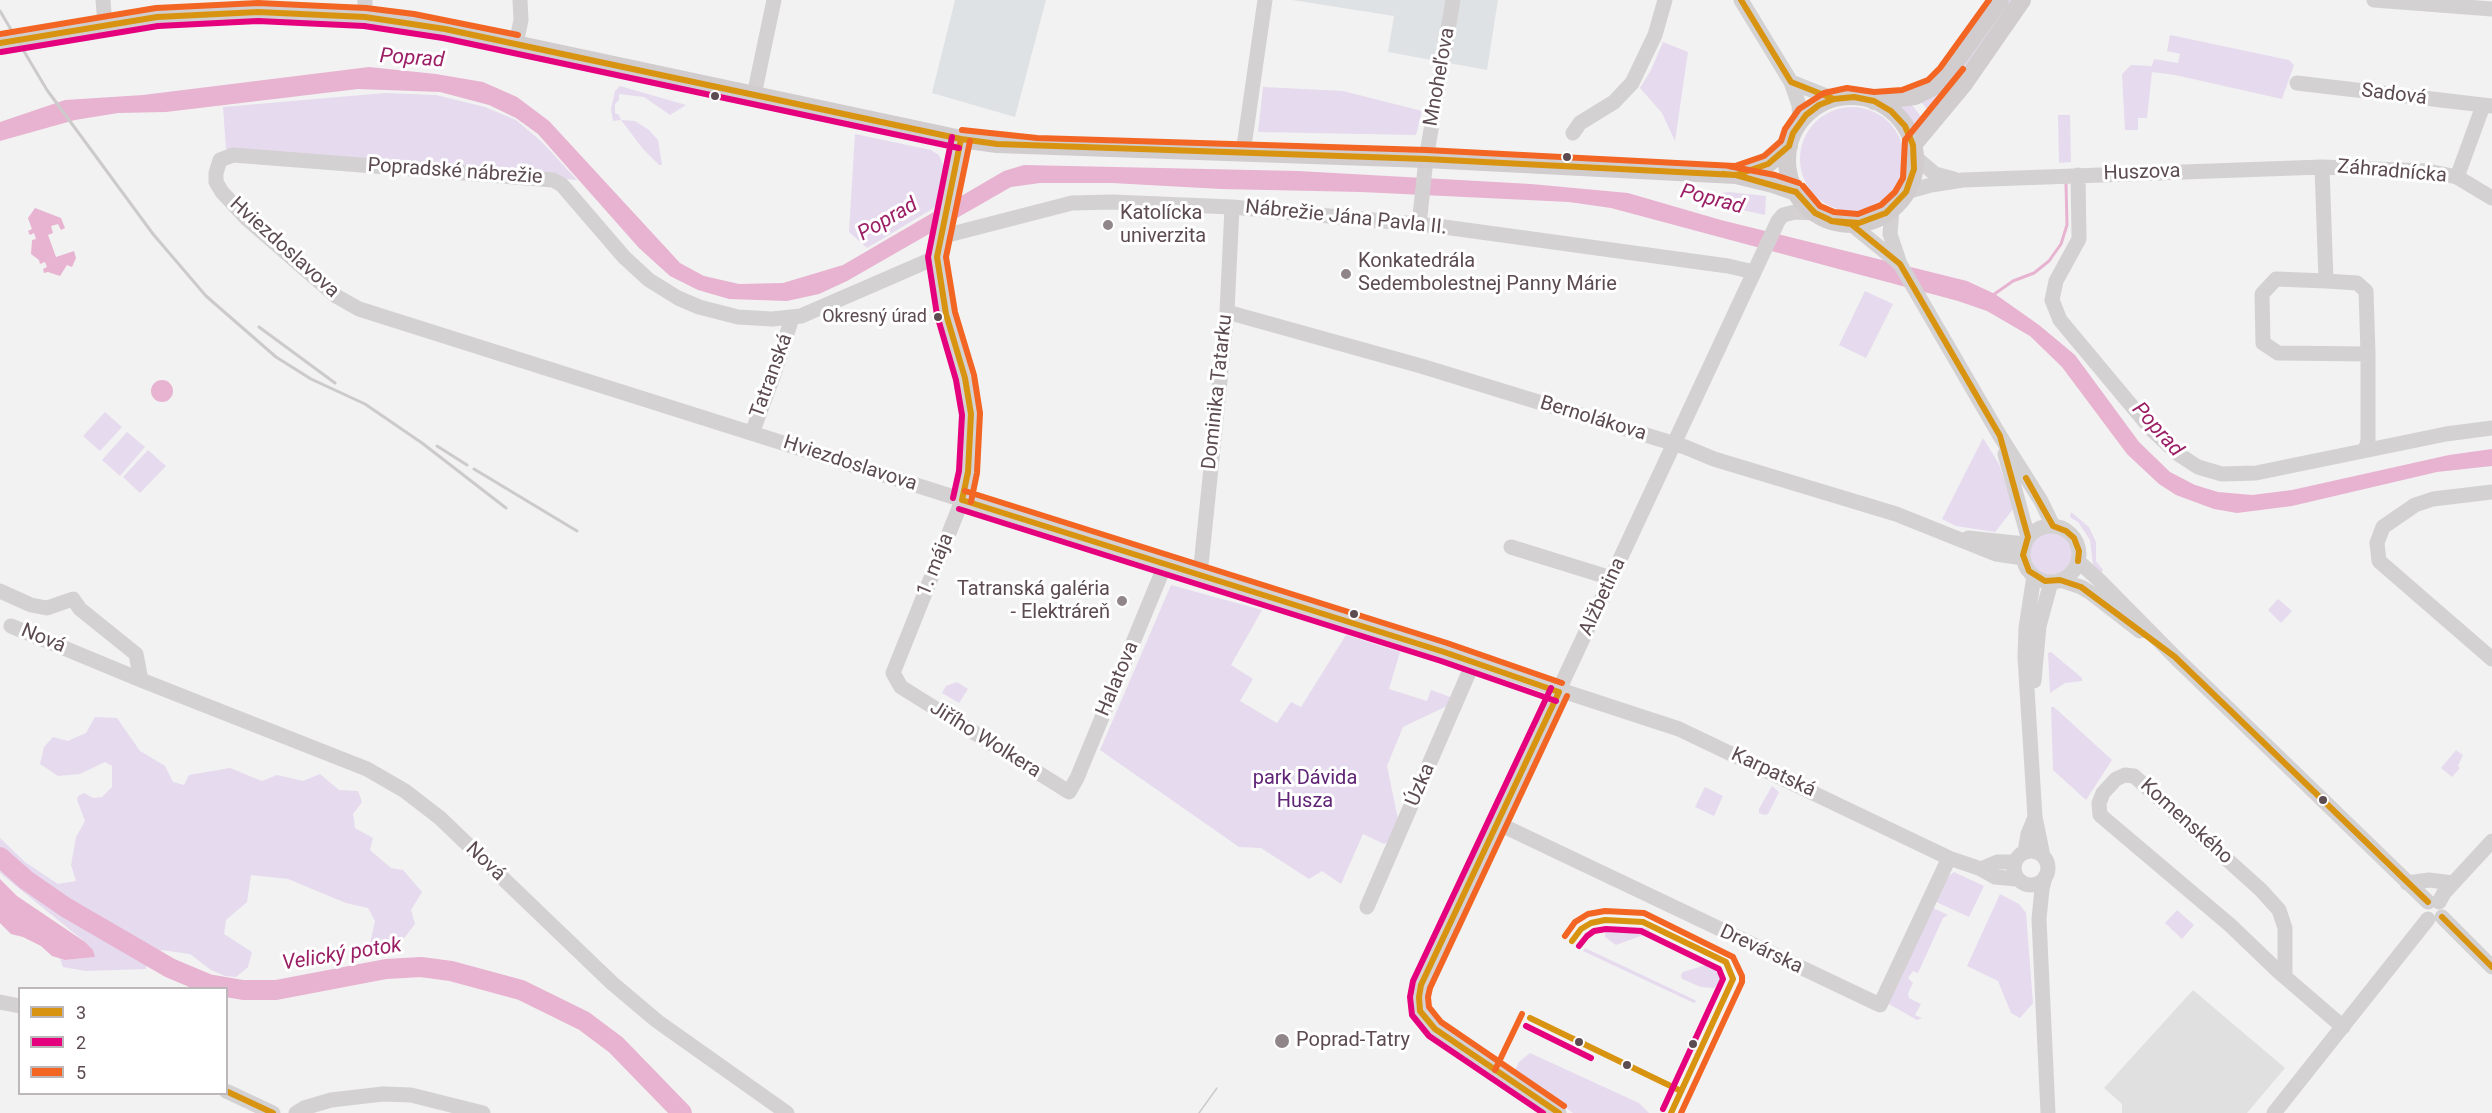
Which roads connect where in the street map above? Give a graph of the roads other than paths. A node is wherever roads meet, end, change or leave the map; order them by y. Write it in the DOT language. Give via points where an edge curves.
graph roads {
  1 [pos="103,0"];
  2 [pos="520,0"];
  3 [pos="774,0"];
  4 [pos="1265,0"];
  5 [pos="1453,0"];
  6 [pos="1665,0"];
  7 [pos="1741,0"];
  8 [pos="2022,0"];
  9 [pos="2374,0"];
  10 [pos="1998,2"];
  11 [pos="365,8"];
  12 [pos="2492,9"];
  13 [pos="105,25"];
  14 [pos="0,43"];
  15 [pos="516,44"];
  16 [pos="1791,82"];
  17 [pos="2297,84"];
  18 [pos="754,95"];
  19 [pos="1834,99"];
  20 [pos="1874,101"];
  21 [pos="2487,106"];
  22 [pos="1800,122"];
  23 [pos="1573,133"];
  24 [pos="961,139"];
  25 [pos="1789,146"];
  26 [pos="1914,151"];
  27 [pos="1243,153"];
  28 [pos="233,155"];
  29 [pos="1425,166"];
  30 [pos="2322,166"];
  31 [pos="1736,175"];
  32 [pos="2078,176"];
  33 [pos="2457,177"];
  34 [pos="1963,180"];
  35 [pos="1796,192"];
  36 [pos="1906,192"];
  37 [pos="2492,198"];
  38 [pos="1232,207"];
  39 [pos="1892,209"];
  40 [pos="1815,213"];
  41 [pos="1851,224"];
  42 [pos="1419,225"];
  43 [pos="941,231"];
  44 [pos="938,257"];
  45 [pos="1900,264"];
  46 [pos="1754,272"];
  47 [pos="2326,280"];
  48 [pos="1227,312"];
  49 [pos="792,318"];
  50 [pos="2368,354"];
  51 [pos="2492,428"];
  52 [pos="752,433"];
  53 [pos="2000,436"];
  54 [pos="1674,444"];
  55 [pos="2365,450"];
  56 [pos="2492,492"];
  57 [pos="962,500"];
  58 [pos="2053,526"];
  59 [pos="1511,547"];
  60 [pos="2026,547"];
  61 [pos="2078,561"];
  62 [pos="1165,565"];
  63 [pos="1200,575"];
  64 [pos="2034,576"];
  65 [pos="1611,578"];
  66 [pos="2055,581"];
  67 [pos="0,591"];
  68 [pos="11,626"];
  69 [pos="2175,657"];
  70 [pos="2492,659"];
  71 [pos="1473,663"];
  72 [pos="141,680"];
  73 [pos="901,687"];
  74 [pos="1558,692"];
  75 [pos="2030,735"];
  76 [pos="1069,792"];
  77 [pos="2035,817"];
  78 [pos="1497,823"];
  79 [pos="2492,841"];
  80 [pos="2020,856"];
  81 [pos="2043,856"];
  82 [pos="1949,858"];
  83 [pos="1982,868"];
  84 [pos="2045,877"];
  85 [pos="2022,882"];
  86 [pos="2407,883"];
  87 [pos="2453,883"];
  88 [pos="1367,907"];
  89 [pos="2434,910"];
  90 [pos="2039,919"];
  91 [pos="2492,967"];
  92 [pos="2285,976"];
  93 [pos="0,1002"];
  94 [pos="18,1006"];
  95 [pos="2343,1027"];
  96 [pos="228,1093"];
  97 [pos="273,1113"];
  98 [pos="296,1113"];
  99 [pos="483,1113"];
  100 [pos="787,1113"];
  101 [pos="1559,1113"];
  102 [pos="2048,1113"];
  103 [pos="2274,1113"];
  1 -- 13 [label="street"];
  2 -- 15 [label="street"];
  3 -- 18 [label="street"];
  4 -- 27 [label="street"];
  5 -- 29 [label="street, Mnoheľova"];
  6 -- 23 [label="street" via="1655,35 1632,83 1614,102 1580,123"];
  7 -- 16 [label="street"];
  8 -- 26 [label="main road"];
  9 -- 12 [label="street"];
  10 -- 20 [label="main road" via="1947,74 1933,87 1909,98"];
  11 -- 13 [label="main road" via="157,17"];
  11 -- 15 [label="main road" via="412,23"];
  13 -- 14 [label="main road"];
  15 -- 18 [label="main road"];
  16 -- 19 [label="street"];
  16 -- 22 [label="street"];
  17 -- 21 [label="street, Sadová"];
  18 -- 24 [label="main road"];
  19 -- 20 [label="main road"];
  19 -- 22 [label="main road" via="1812,110"];
  20 -- 26 [label="main road" via="1905,126"];
  21 -- 33 [label="street"];
  22 -- 25 [label="main road"];
  24 -- 27 [label="main road" via="1015,146"];
  24 -- 43 [label="street, 1. mája"];
  25 -- 31 [label="main road" via="1768,164"];
  25 -- 35 [label="main road" via="1788,169"];
  26 -- 34 [label="street, Huszova" via="1935,174"];
  26 -- 36 [label="main road" via="1914,169"];
  27 -- 29 [label="main road"];
  28 -- 49 [label="street, Popradské nábrežie" via="553,180 562,185 634,267 663,290 724,315"];
  28 -- 52 [label="street, Hviezdoslavova" via="223,158 216,168 216,182 222,192 246,218 344,302"];
  29 -- 31 [label="main road"];
  29 -- 42 [label="street, Mnoheľova"];
  30 -- 32 [label="street, Huszova"];
  30 -- 33 [label="street, Záhradnícka" via="2428,171"];
  30 -- 47 [label="street"];
  31 -- 35 [label="main road"];
  32 -- 34 [label="street, Huszova"];
  32 -- 55 [label="street" via="2079,239 2056,281 2052,300 2060,320 2151,429 2198,467 2222,474 2256,473"];
  33 -- 37 [label="street, Záhradnícka"];
  34 -- 36 [label="street, Huszova"];
  35 -- 40 [label="main road"];
  36 -- 39 [label="main road"];
  38 -- 42 [label="street, Nábrežie Jána Pavla II."];
  38 -- 43 [label="street, Nábrežie Jána Pavla II." via="1072,203"];
  38 -- 48 [label="street, Dominika Tatarku"];
  39 -- 41 [label="main road" via="1873,220"];
  39 -- 45 [label="street" via="1890,234"];
  40 -- 41 [label="main road"];
  40 -- 46 [label="street, Alžbetina" via="1783,215"];
  41 -- 45 [label="street"];
  42 -- 46 [label="street, Nábrežie Jána Pavla II."];
  43 -- 44 [label="street, 1. mája"];
  44 -- 49 [label="street, Popradské nábrežie"];
  44 -- 57 [label="street, 1. mája" via="946,314 971,414 968,472"];
  45 -- 53 [label="street"];
  46 -- 54 [label="street, Alžbetina"];
  47 -- 50 [label="street" via="2357,284 2366,291"];
  47 -- 50 [label="street" via="2276,279 2262,294 2263,343 2278,353"];
  48 -- 54 [label="street, Bernolákova" via="1399,359"];
  48 -- 63 [label="street, Dominika Tatarku"];
  49 -- 52 [label="street, Tatranská"];
  50 -- 55 [label="street"];
  51 -- 55 [label="street"];
  52 -- 57 [label="street, Hviezdoslavova"];
  53 -- 58 [label="street"];
  53 -- 60 [label="street"];
  54 -- 60 [label="street, Bernolákova" via="1866,505 1996,554"];
  54 -- 65 [label="street, Alžbetina"];
  56 -- 70 [label="street" via="2415,506 2384,527 2377,543 2379,561"];
  57 -- 62 [label="street, Hviezdoslavova"];
  57 -- 73 [label="street, 1. mája" via="893,673"];
  58 -- 60 [label="street" via="2042,527"];
  58 -- 61 [label="street" via="2074,538"];
  59 -- 65 [label="street"];
  60 -- 64 [label="street" via="2027,568"];
  61 -- 66 [label="street" via="2070,574"];
  61 -- 69 [label="street"];
  62 -- 63 [label="street, Hviezdoslavova"];
  62 -- 76 [label="street, Halatova"];
  63 -- 71 [label="street, Hviezdoslavova"];
  64 -- 66 [label="street"];
  64 -- 75 [label="street" via="2026,628"];
  65 -- 74 [label="street, Alžbetina"];
  66 -- 69 [label="street" via="2091,593"];
  66 -- 75 [label="street" via="2039,626"];
  67 -- 72 [label="street, Nová" via="47,608 73,599 136,654"];
  68 -- 72 [label="street, Nová"];
  69 -- 86 [label="street"];
  71 -- 74 [label="street, Hviezdoslavova"];
  71 -- 88 [label="street, Úzka"];
  72 -- 100 [label="street, Nová" via="367,769 405,790 440,818 657,1021"];
  73 -- 76 [label="street, Jiřího Wolkera"];
  74 -- 78 [label="street, Alžbetina"];
  74 -- 82 [label="street, Karpatská" via="1694,736"];
  75 -- 77 [label="street"];
  77 -- 80 [label="street"];
  77 -- 81 [label="street"];
  78 -- 82 [label="street, Drevárska" via="1881,1005"];
  78 -- 101 [label="street, Alžbetina" via="1421,985 1420,1011 1435,1029"];
  79 -- 87 [label="street"];
  80 -- 81 [label="street" via="2034,851"];
  80 -- 83 [label="street"];
  80 -- 85 [label="street" via="2013,871"];
  81 -- 84 [label="street" via="2048,866"];
  82 -- 83 [label="street, Karpatská"];
  83 -- 85 [label="street, Karpatská" via="1995,877"];
  84 -- 85 [label="street" via="2037,884"];
  84 -- 90 [label="street"];
  85 -- 90 [label="street"];
  86 -- 87 [label="street"];
  86 -- 89 [label="street"];
  87 -- 89 [label="street"];
  89 -- 91 [label="street"];
  89 -- 95 [label="street"];
  90 -- 102 [label="street"];
  92 -- 92 [label="street, Komenského" via="2285,928 2279,910 2134,776 2116,779 2103,793 2100,815"];
  92 -- 95 [label="street, Komenského"];
  93 -- 94 [label="street"];
  95 -- 103 [label="street"];
  96 -- 97 [label="street"];
  98 -- 99 [label="street" via="331,1100 383,1095 411,1095"];
}
